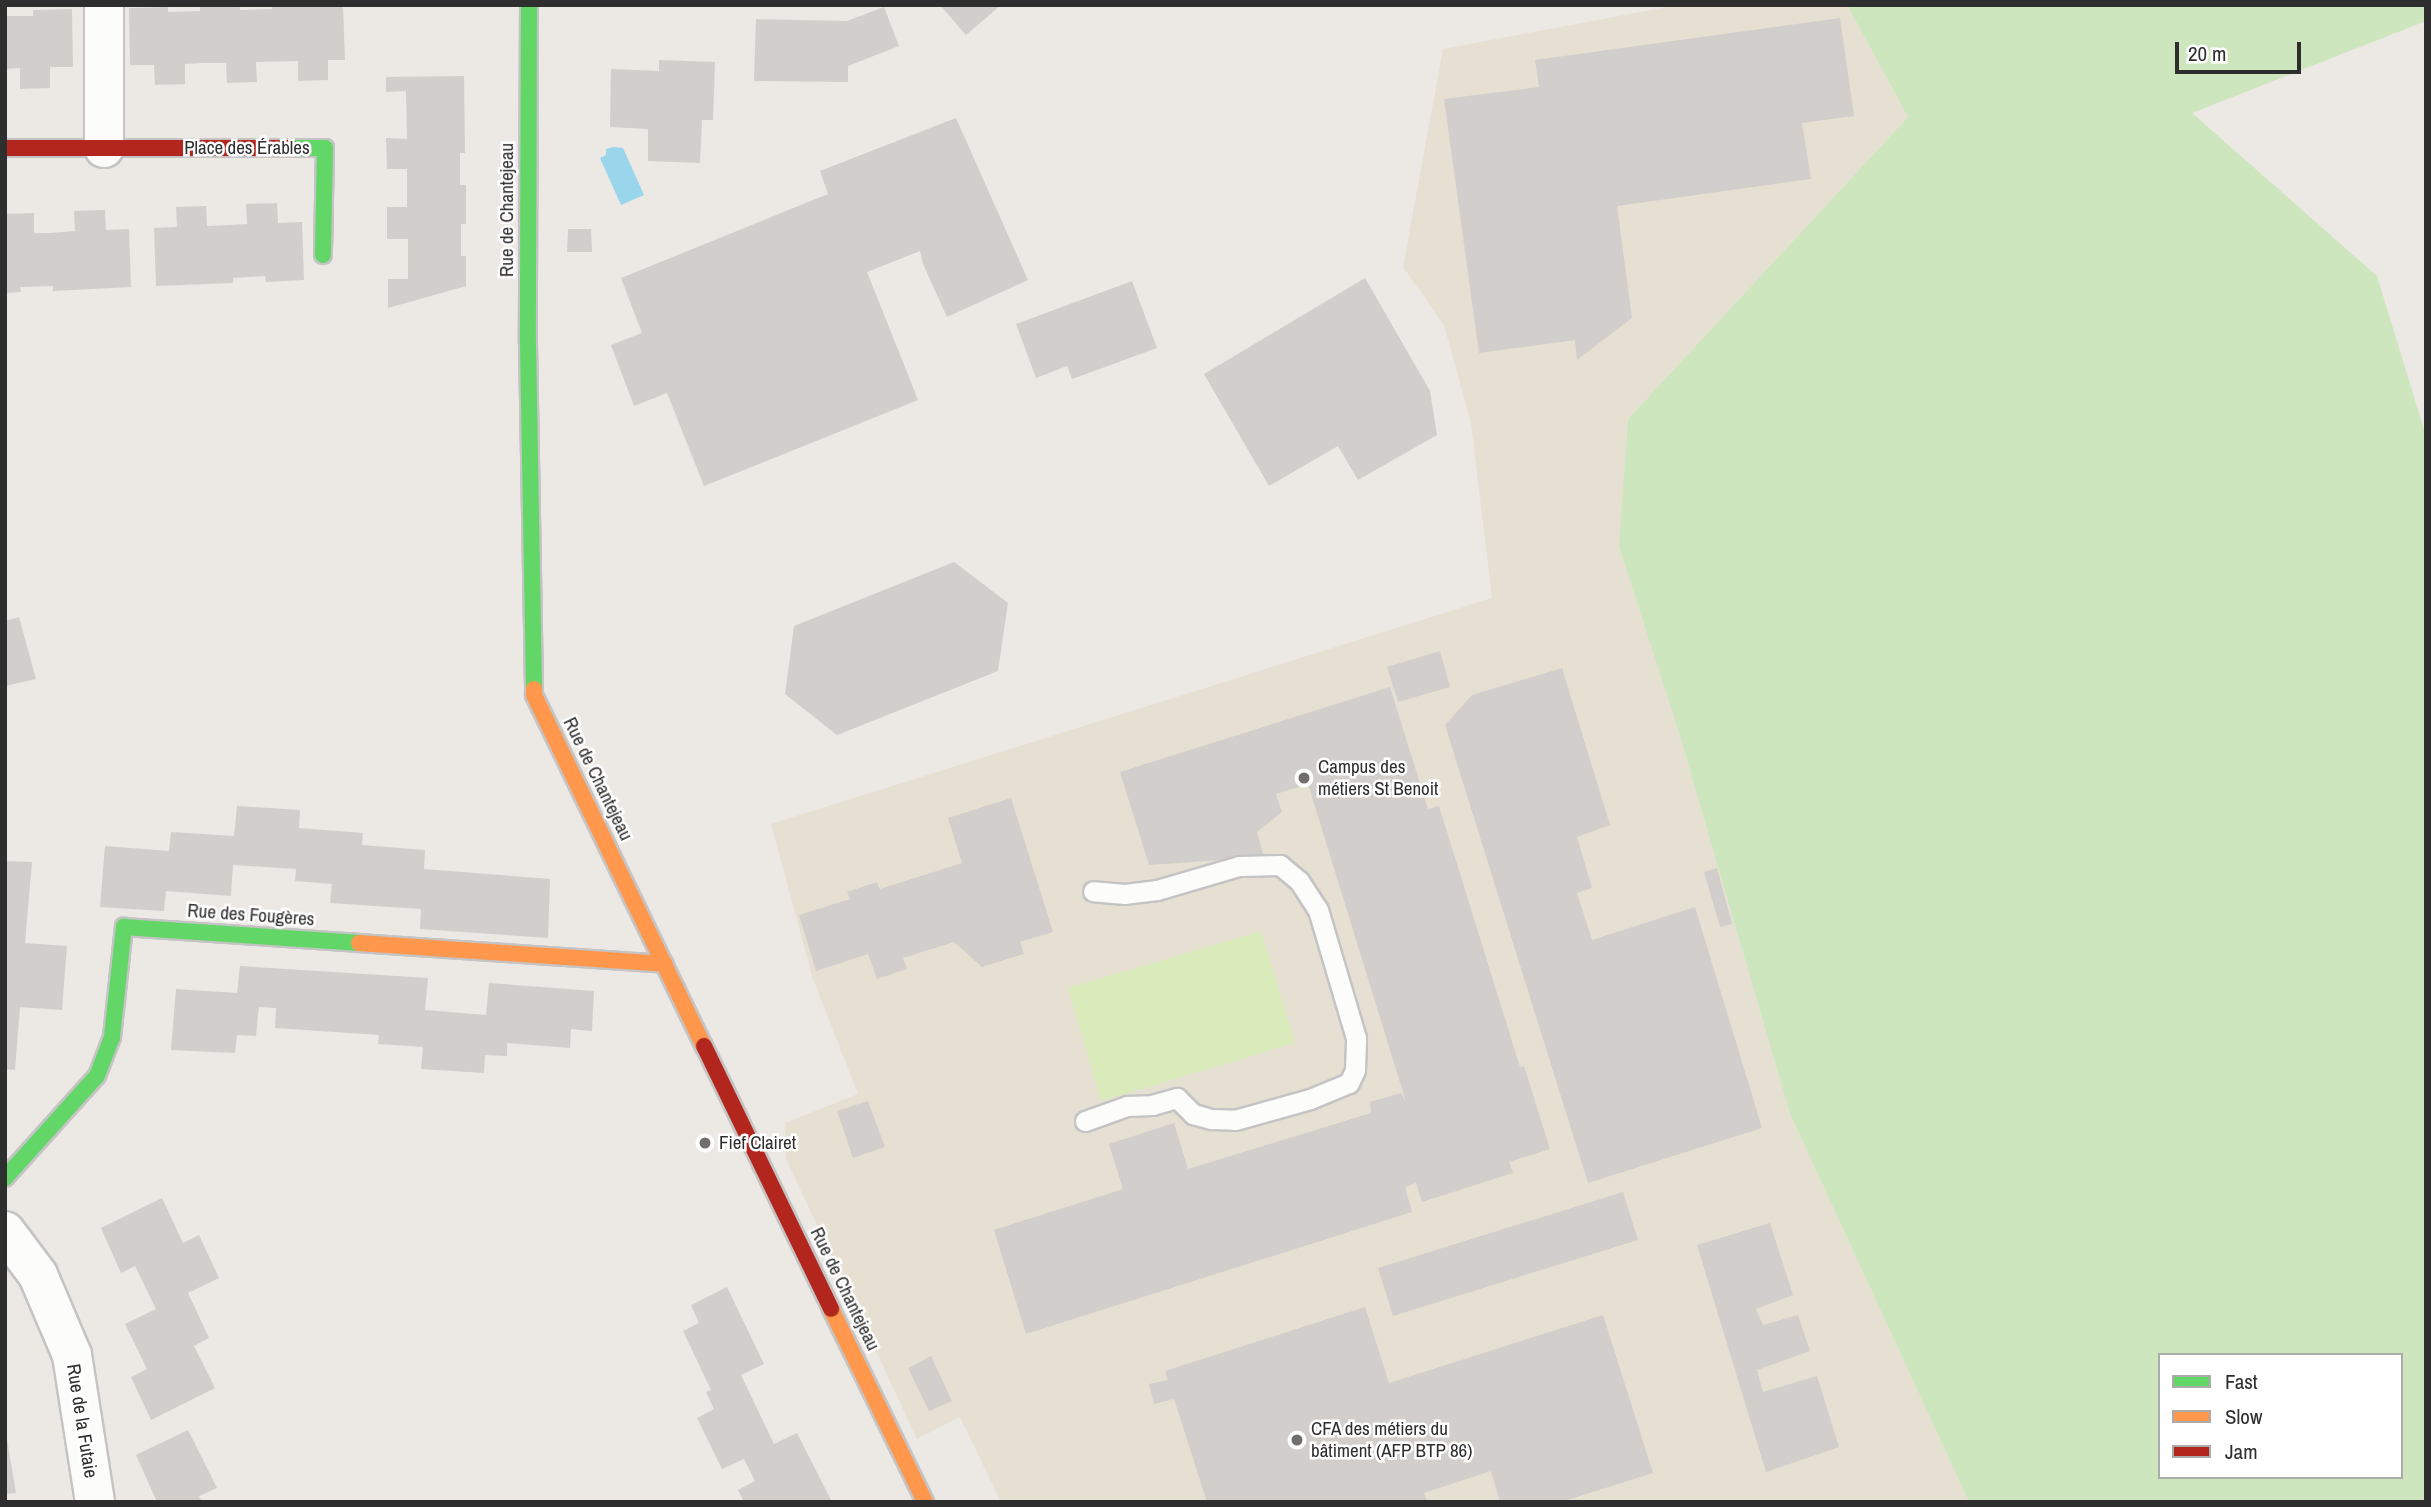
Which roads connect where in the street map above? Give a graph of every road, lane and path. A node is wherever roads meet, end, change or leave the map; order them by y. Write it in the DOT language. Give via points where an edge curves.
graph roads {
  1 [pos="104,5"];
  2 [pos="529,5"];
  3 [pos="5,148"];
  4 [pos="104,148"];
  5 [pos="323,255"];
  6 [pos="1093,891"];
  7 [pos="664,964"];
  8 [pos="1085,1121"];
  9 [pos="5,1178"];
  10 [pos="5,1231"];
  11 [pos="95,1502"];
  12 [pos="925,1502"];
  1 -- 4 [label="street"];
  2 -- 7 [label="street, Rue de Chantejeau" via="534,695"];
  3 -- 4 [label="street, Place des Érables"];
  4 -- 5 [label="street, Place des Érables" via="325,148"];
  6 -- 8 [label="lane" via="1157,890 1239,866 1280,865 1298,881 1318,911 1356,1038 1356,1070 1349,1083 1235,1120 1193,1114 1177,1098 1127,1106"];
  7 -- 9 [label="street, Rue des Fougères" via="124,927 112,1037 97,1076"];
  7 -- 12 [label="street, Rue de Chantejeau"];
  10 -- 11 [label="street, Rue de la Futaie" via="38,1275 72,1355"];
}
